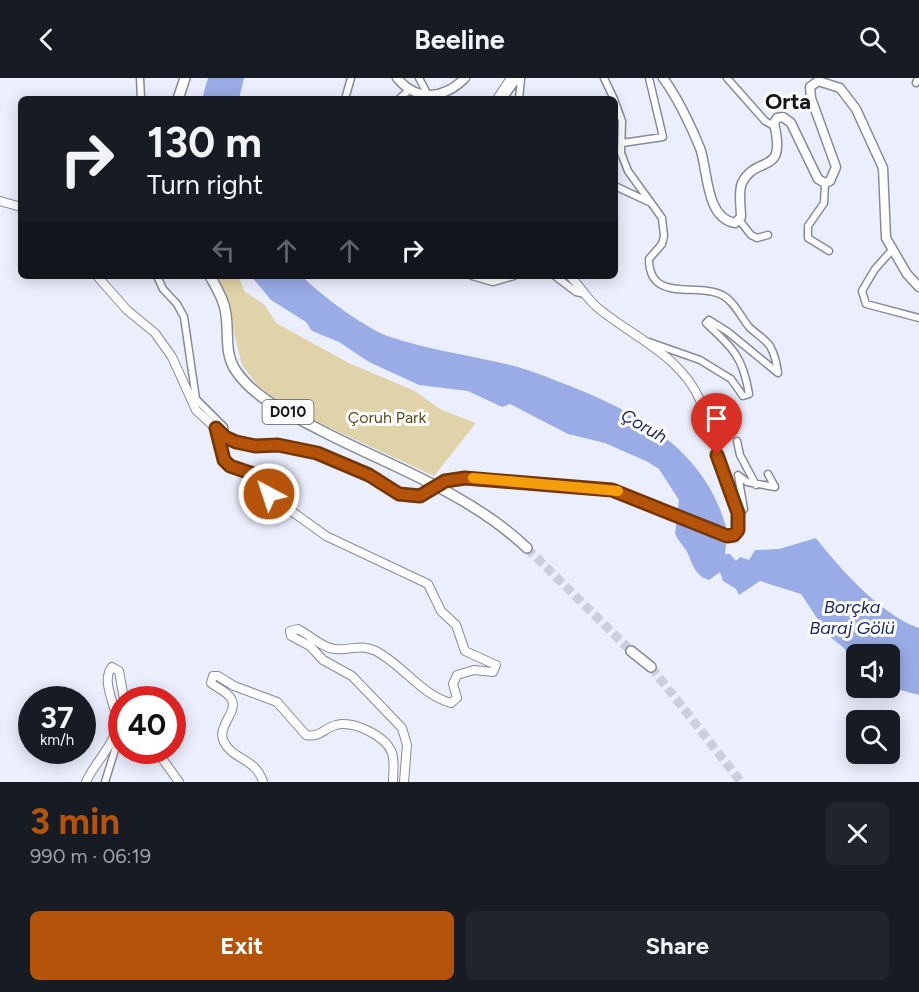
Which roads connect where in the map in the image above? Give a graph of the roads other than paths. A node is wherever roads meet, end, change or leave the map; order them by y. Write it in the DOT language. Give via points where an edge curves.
graph roads {
  1 [pos="140,78"];
  2 [pos="185,78"];
  3 [pos="351,78"];
  4 [pos="397,78"];
  5 [pos="419,78"];
  6 [pos="465,78"];
  7 [pos="511,78"];
  8 [pos="604,78"];
  9 [pos="649,78"];
  10 [pos="665,78"];
  11 [pos="727,78"];
  12 [pos="818,79"];
  13 [pos="409,90"];
  14 [pos="141,96"];
  15 [pos="179,96"];
  16 [pos="346,96"];
  17 [pos="402,96"];
  18 [pos="435,96"];
  19 [pos="499,96"];
  20 [pos="505,96"];
  21 [pos="519,96"];
  22 [pos="612,96"];
  23 [pos="618,110"];
  24 [pos="774,126"];
  25 [pos="622,143"];
  26 [pos="825,183"];
  27 [pos="618,187"];
  28 [pos="0,201"];
  29 [pos="652,203"];
  30 [pos="18,206"];
  31 [pos="740,221"];
  32 [pos="768,235"];
  33 [pos="892,250"];
  34 [pos="829,251"];
  35 [pos="100,279"];
  36 [pos="158,279"];
  37 [pos="211,279"];
  38 [pos="482,279"];
  39 [pos="504,279"];
  40 [pos="559,279"];
  41 [pos="573,279"];
  42 [pos="919,287"];
  43 [pos="586,294"];
  44 [pos="919,318"];
  45 [pos="646,341"];
  46 [pos="216,428"];
  47 [pos="225,437"];
  48 [pos="737,441"];
  49 [pos="768,474"];
  50 [pos="756,484"];
  51 [pos="437,486"];
  52 [pos="738,513"];
  53 [pos="527,548"];
  54 [pos="631,651"];
  55 [pos="651,667"];
  56 [pos="110,686"];
  57 [pos="122,686"];
  58 [pos="108,744"];
  59 [pos="110,764"];
  60 [pos="166,764"];
  61 [pos="86,782"];
  62 [pos="105,782"];
  63 [pos="179,782"];
  64 [pos="262,782"];
  65 [pos="393,782"];
  66 [pos="404,782"];
  1 -- 14 [label="street"];
  2 -- 15 [label="main road"];
  3 -- 16 [label="street"];
  4 -- 13 [label="main road"];
  5 -- 18 [label="street"];
  6 -- 18 [label="main road" via="449,92"];
  7 -- 19 [label="street"];
  8 -- 22 [label="street"];
  9 -- 25 [label="street" via="663,137"];
  10 -- 31 [label="main road" via="700,149 708,188 719,211 727,221"];
  11 -- 24 [label="street"];
  12 -- 26 [label="main road" via="810,87 811,98 836,167 833,178"];
  12 -- 33 [label="main road" via="845,92 881,163 885,232"];
  13 -- 17 [label="street"];
  13 -- 18 [label="main road"];
  20 -- 21 [label="street" via="521,79"];
  23 -- 25 [label="street"];
  24 -- 26 [label="main road" via="780,117 789,120 812,170"];
  24 -- 31 [label="main road" via="779,143 777,152 743,181"];
  25 -- 29 [label="street" via="621,153 628,171"];
  26 -- 34 [label="street" via="824,203 808,226 808,238"];
  27 -- 29 [label="street"];
  28 -- 30 [label="street"];
  29 -- 45 [label="street" via="662,219 664,236 649,259 653,278 662,286 720,294 729,300 770,346 778,373 709,320 706,323 730,345 745,367 749,394 743,396 731,379 700,360"];
  31 -- 32 [label="street" via="750,235"];
  33 -- 42 [label="main road"];
  33 -- 44 [label="street" via="862,291 866,304"];
  35 -- 46 [label="street" via="127,310 155,333 172,357 189,401"];
  36 -- 47 [label="street" via="184,317 196,399 225,427"];
  37 -- 51 [label="main road, D010" via="226,311 230,360 252,388 311,425"];
  38 -- 39 [label="street"];
  40 -- 43 [label="street" via="576,292"];
  41 -- 43 [label="street"];
  43 -- 45 [label="street" via="600,309"];
  45 -- 52 [label="street" via="672,362 696,390"];
  46 -- 47 [label="street"];
  46 -- 66 [label="street" via="219,446 230,466 262,477 272,497 337,543 428,584 441,610 456,625 465,651 496,665 493,672 474,670 457,675 453,684 457,698 451,703 423,690 405,671 373,650 357,646 334,649 298,629 290,631 291,636 310,646 323,660 352,676 402,728 407,745"];
  47 -- 51 [label="street" via="248,445 278,445 317,453 369,475 399,494 420,496"];
  48 -- 50 [label="street"];
  49 -- 50 [label="street" via="776,487"];
  50 -- 52 [label="street" via="738,475 744,509"];
  51 -- 52 [label="street" via="465,478 594,487 621,492 727,536 738,530"];
  51 -- 53 [label="main road, D010" via="492,520"];
  54 -- 55 [label="main road"];
  56 -- 57 [label="street" via="112,667 119,671"];
  58 -- 61 [label="street"];
  59 -- 62 [label="street"];
  60 -- 63 [label="street"];
  64 -- 65 [label="street" via="255,766 222,739 232,702 228,694 212,683 213,676 277,702 306,735 318,735 331,727 348,724 382,740 392,754"];
}
